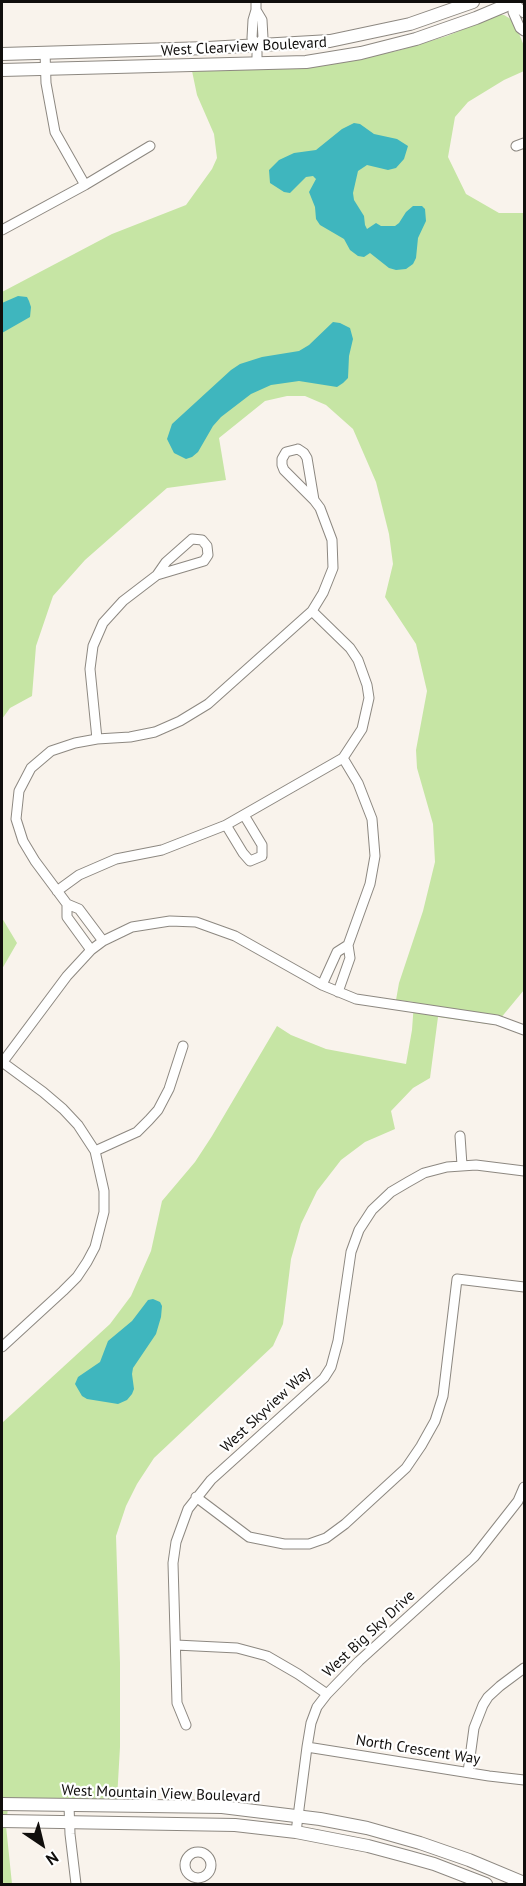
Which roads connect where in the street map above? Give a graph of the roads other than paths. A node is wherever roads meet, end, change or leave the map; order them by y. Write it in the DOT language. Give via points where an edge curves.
graph roads {
  1 [pos="471,2"];
  2 [pos="514,2"];
  3 [pos="256,6"];
  4 [pos="525,13"];
  5 [pos="525,31"];
  6 [pos="256,45"];
  7 [pos="45,52"];
  8 [pos="2,54"];
  9 [pos="257,63"];
  10 [pos="45,69"];
  11 [pos="2,70"];
  12 [pos="150,146"];
  13 [pos="85,185"];
  14 [pos="2,230"];
  15 [pos="314,500"];
  16 [pos="157,575"];
  17 [pos="312,610"];
  18 [pos="97,739"];
  19 [pos="343,758"];
  20 [pos="244,815"];
  21 [pos="226,825"];
  22 [pos="57,891"];
  23 [pos="67,904"];
  24 [pos="103,941"];
  25 [pos="348,945"];
  26 [pos="90,950"];
  27 [pos="322,985"];
  28 [pos="338,992"];
  29 [pos="525,1030"];
  30 [pos="183,1046"];
  31 [pos="2,1062"];
  32 [pos="460,1136"];
  33 [pos="95,1151"];
  34 [pos="462,1165"];
  35 [pos="525,1171"];
  36 [pos="525,1287"];
  37 [pos="2,1347"];
  38 [pos="525,1487"];
  39 [pos="196,1497"];
  40 [pos="176,1645"];
  41 [pos="525,1668"];
  42 [pos="327,1694"];
  43 [pos="186,1725"];
  44 [pos="306,1747"];
  45 [pos="468,1772"];
  46 [pos="525,1780"];
  47 [pos="2,1804"];
  48 [pos="69,1805"];
  49 [pos="298,1816"];
  50 [pos="2,1821"];
  51 [pos="70,1822"];
  52 [pos="296,1832"];
  53 [pos="525,1883"];
  54 [pos="76,1884"];
  55 [pos="486,1884"];
  1 -- 6 [label="street, West Clearview Boulevard" via="410,24 354,37"];
  2 -- 4 [label="street"];
  2 -- 5 [label="street" via="513,12"];
  2 -- 9 [label="street, West Clearview Boulevard" via="416,39 361,53 306,62"];
  3 -- 6 [label="street" via="252,35"];
  6 -- 7 [label="street, West Clearview Boulevard"];
  6 -- 9 [label="street"];
  7 -- 8 [label="street, West Clearview Boulevard"];
  7 -- 10 [label="street"];
  9 -- 10 [label="street, West Clearview Boulevard"];
  10 -- 11 [label="street, West Clearview Boulevard"];
  10 -- 13 [label="street" via="55,132"];
  12 -- 13 [label="street"];
  13 -- 14 [label="street"];
  15 -- 15 [label="street" via="307,458 298,449 289,450 282,459 284,470"];
  15 -- 17 [label="street" via="332,540 333,568"];
  16 -- 16 [label="street" via="200,564 208,555 207,546 198,539 187,542"];
  16 -- 18 [label="street" via="123,601 103,623 93,646 90,669"];
  17 -- 18 [label="street" via="208,704 180,721 155,732"];
  17 -- 19 [label="street" via="350,648 367,685 369,698 362,729"];
  18 -- 22 [label="street" via="51,751 31,768 19,791 16,819 23,841"];
  19 -- 20 [label="street"];
  19 -- 25 [label="street" via="367,803 375,842 370,884"];
  20 -- 21 [label="street"];
  20 -- 21 [label="street" via="261,845 262,856 250,861"];
  21 -- 22 [label="street" via="162,850 116,859 79,875"];
  22 -- 23 [label="street"];
  23 -- 24 [label="street" via="79,909"];
  23 -- 26 [label="street" via="68,917"];
  24 -- 26 [label="street"];
  24 -- 27 [label="street" via="132,927 170,921 196,922 235,936"];
  25 -- 27 [label="street" via="336,952"];
  25 -- 28 [label="street" via="350,958"];
  26 -- 31 [label="street"];
  27 -- 28 [label="street"];
  28 -- 29 [label="street" via="376,1002 497,1020"];
  30 -- 33 [label="street" via="158,1110 137,1132"];
  31 -- 33 [label="street" via="63,1109"];
  32 -- 34 [label="street"];
  33 -- 37 [label="street" via="104,1191 104,1212 95,1247 76,1277"];
  34 -- 35 [label="street, West Skyview Way"];
  34 -- 39 [label="street, West Skyview Way" via="424,1173 391,1192 372,1210 351,1252 331,1367 324,1378"];
  36 -- 39 [label="street" via="457,1279 442,1396 435,1421 406,1468 326,1538 309,1544 285,1544 249,1537"];
  38 -- 42 [label="street, West Big Sky Drive" via="474,1557"];
  39 -- 40 [label="street, West Skyview Way" via="176,1542"];
  40 -- 42 [label="street" via="237,1648 267,1656"];
  40 -- 43 [label="street, West Skyview Way" via="177,1702"];
  41 -- 45 [label="street" via="500,1686 483,1705 474,1728"];
  42 -- 44 [label="street, West Big Sky Drive" via="317,1707"];
  44 -- 45 [label="street, North Crescent Way"];
  44 -- 49 [label="street, West Big Sky Drive"];
  45 -- 46 [label="street, North Crescent Way"];
  47 -- 48 [label="street, West Mountain View Boulevard"];
  48 -- 49 [label="street, West Mountain View Boulevard" via="222,1807"];
  48 -- 51 [label="street"];
  49 -- 52 [label="street, West Big Sky Drive"];
  49 -- 53 [label="street, West Mountain View Boulevard" via="367,1828 420,1843"];
  50 -- 51 [label="street, West Mountain View Boulevard"];
  51 -- 52 [label="street, West Mountain View Boulevard" via="235,1825"];
  51 -- 54 [label="street"];
  52 -- 55 [label="street, West Mountain View Boulevard" via="417,1859"];
}
